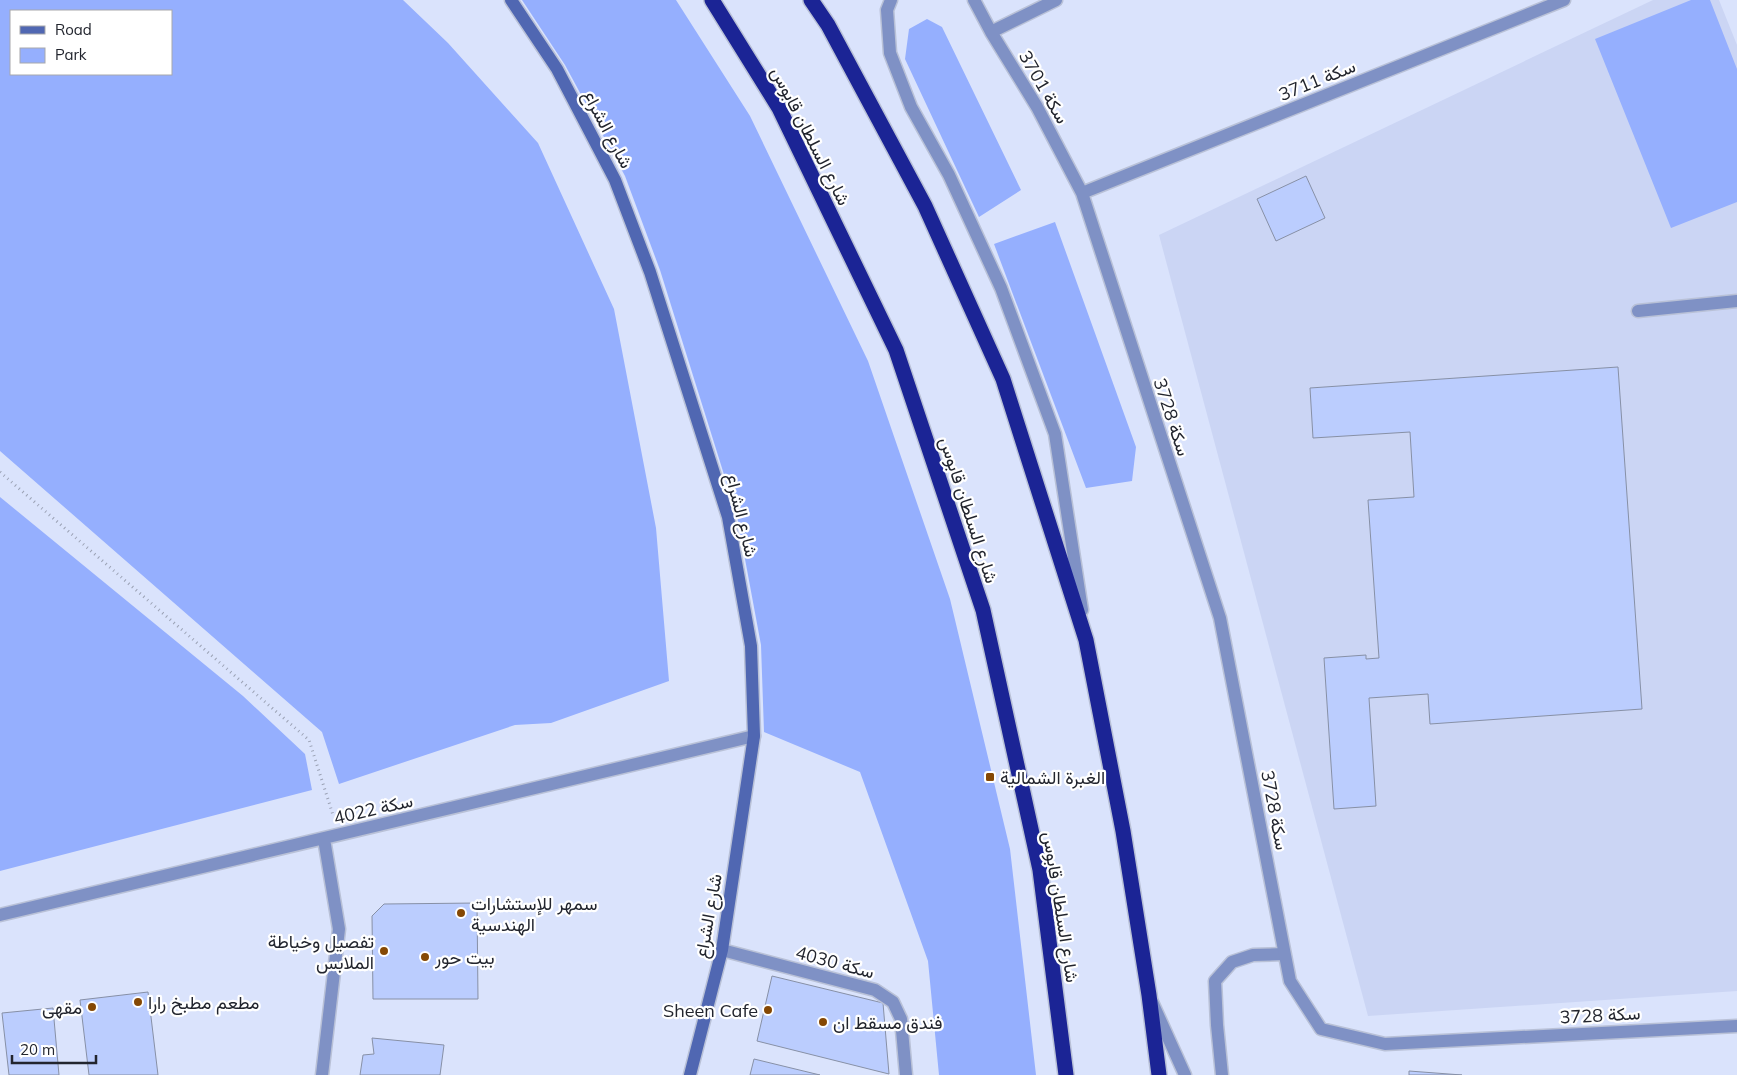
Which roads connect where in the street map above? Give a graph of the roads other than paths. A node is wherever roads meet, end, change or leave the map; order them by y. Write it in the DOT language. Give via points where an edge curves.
graph roads {
  1 [pos="511,0"];
  2 [pos="712,0"];
  3 [pos="812,0"];
  4 [pos="891,0"];
  5 [pos="974,0"];
  6 [pos="1056,0"];
  7 [pos="1564,0"];
  8 [pos="1537,5"];
  9 [pos="992,32"];
  10 [pos="1082,193"];
  11 [pos="1737,301"];
  12 [pos="1638,311"];
  13 [pos="1086,640"];
  14 [pos="754,736"];
  15 [pos="324,839"];
  16 [pos="0,915"];
  17 [pos="722,950"];
  18 [pos="1284,954"];
  19 [pos="1149,995"];
  20 [pos="1737,1026"];
  21 [pos="322,1075"];
  22 [pos="690,1075"];
  23 [pos="906,1075"];
  24 [pos="1066,1075"];
  25 [pos="1159,1075"];
  26 [pos="1185,1075"];
  27 [pos="1222,1075"];
  1 -- 14 [label="street, شارع الشراع" via="556,69 616,180 650,272 728,517 750,646"];
  2 -- 24 [label="highway, شارع السلطان قابوس" via="779,108 896,350 983,610 1040,870"];
  3 -- 13 [label="highway" via="925,206 1003,379"];
  4 -- 13 [label="street" via="887,10 890,53 911,107 949,175 1001,288 1055,434"];
  5 -- 9 [label="street, سكة 3701"];
  6 -- 9 [label="street"];
  7 -- 8 [label="street, سكة 3711"];
  8 -- 10 [label="street, سكة 3711"];
  9 -- 10 [label="street, سكة 3701" via="1037,107"];
  10 -- 18 [label="street, سكة 3728" via="1220,618"];
  11 -- 12 [label="street"];
  13 -- 19 [label="highway" via="1123,831"];
  14 -- 15 [label="street, سكة 4022"];
  14 -- 17 [label="street, شارع الشراع"];
  15 -- 16 [label="street, سكة 4022"];
  15 -- 21 [label="street" via="339,929"];
  17 -- 22 [label="street, شارع الشراع"];
  17 -- 23 [label="street, سكة 4030" via="875,990 893,1002 901,1018"];
  18 -- 20 [label="street, سكة 3728" via="1290,982 1321,1029 1385,1044"];
  18 -- 27 [label="street" via="1253,955 1232,962 1215,981"];
  19 -- 25 [label="highway"];
  19 -- 26 [label="street"];
}
